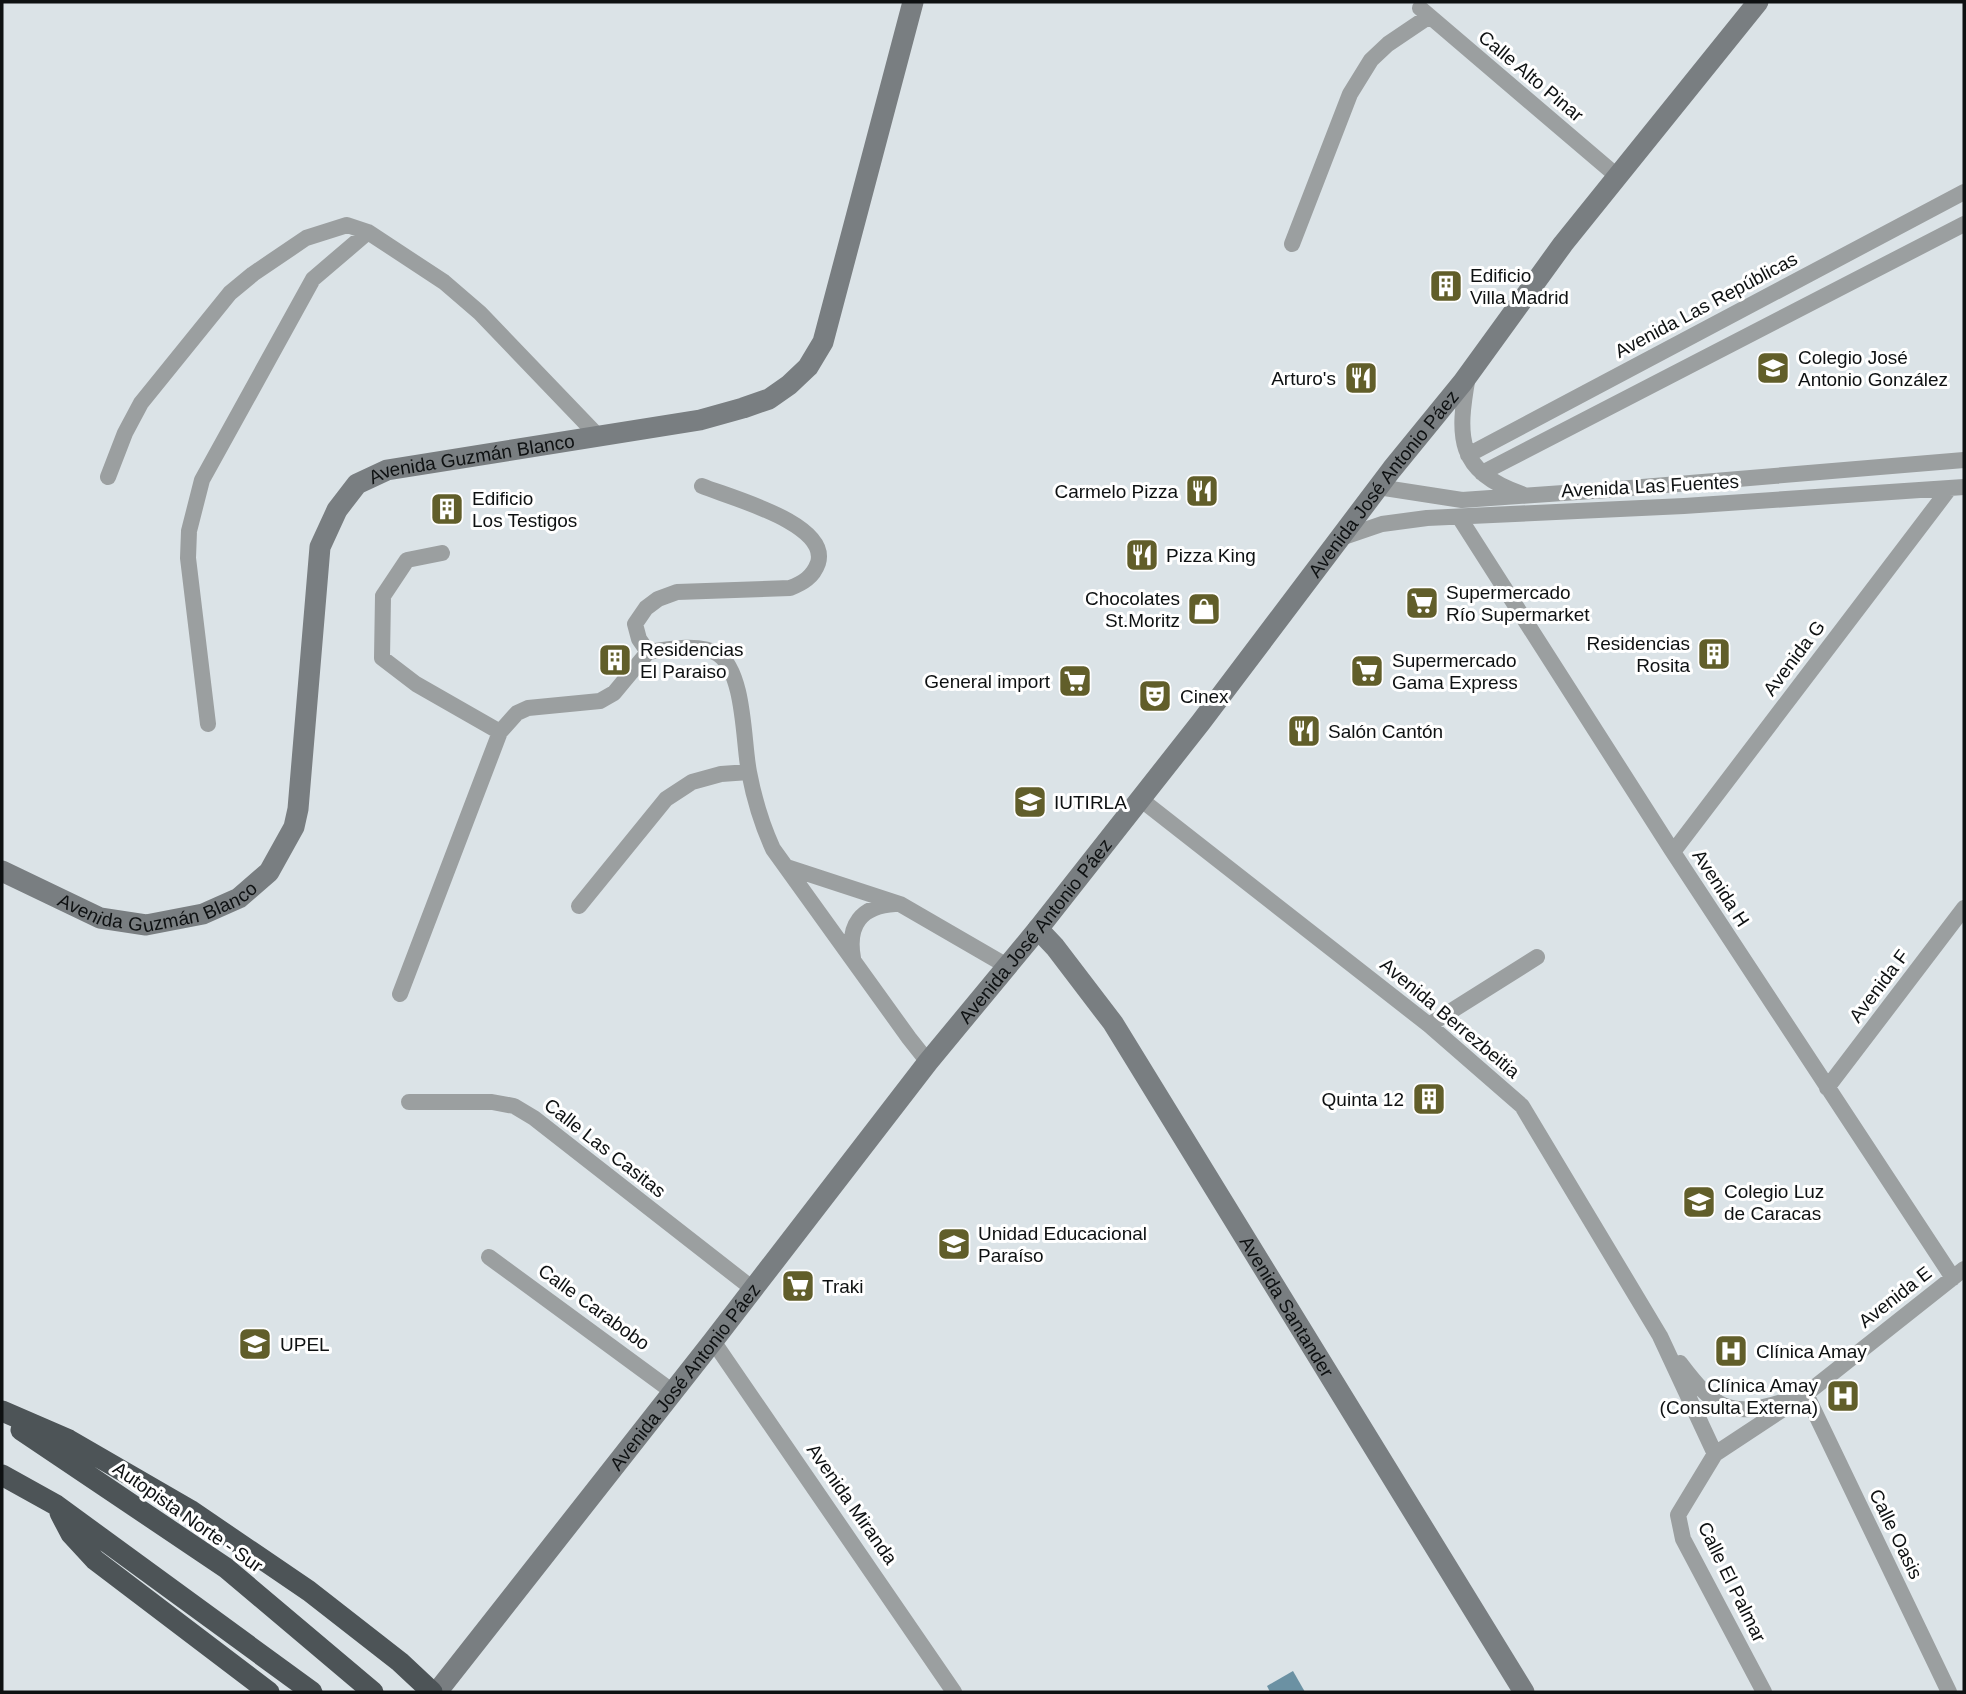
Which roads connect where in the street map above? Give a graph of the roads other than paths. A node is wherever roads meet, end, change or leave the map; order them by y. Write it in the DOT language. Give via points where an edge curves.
graph roads {
  1 [pos="913,2"];
  2 [pos="1758,2"];
  3 [pos="1617,176"];
  4 [pos="1964,192"];
  5 [pos="1964,223"];
  6 [pos="368,232"];
  7 [pos="1292,244"];
  8 [pos="1469,371"];
  9 [pos="598,436"];
  10 [pos="1468,455"];
  11 [pos="1956,460"];
  12 [pos="1482,473"];
  13 [pos="108,477"];
  14 [pos="702,486"];
  15 [pos="1378,487"];
  16 [pos="1957,488"];
  17 [pos="1528,496"];
  18 [pos="1459,517"];
  19 [pos="1341,538"];
  20 [pos="442,553"];
  21 [pos="649,652"];
  22 [pos="208,724"];
  23 [pos="500,732"];
  24 [pos="749,772"];
  25 [pos="1139,799"];
  26 [pos="1673,852"];
  27 [pos="787,867"];
  28 [pos="2,871"];
  29 [pos="901,904"];
  30 [pos="579,906"];
  31 [pos="1964,908"];
  32 [pos="1038,929"];
  33 [pos="1536,957"];
  34 [pos="853,958"];
  35 [pos="1007,966"];
  36 [pos="400,994"];
  37 [pos="1429,1024"];
  38 [pos="928,1062"];
  39 [pos="1827,1088"];
  40 [pos="410,1102"];
  41 [pos="489,1257"];
  42 [pos="1959,1274"];
  43 [pos="753,1289"];
  44 [pos="1660,1336"];
  45 [pos="713,1341"];
  46 [pos="673,1392"];
  47 [pos="1806,1394"];
  48 [pos="2,1411"];
  49 [pos="2,1417"];
  50 [pos="1715,1454"];
  51 [pos="2,1475"];
  52 [pos="56,1505"];
  53 [pos="269,1692"];
  54 [pos="312,1692"];
  55 [pos="373,1692"];
  56 [pos="434,1692"];
  57 [pos="954,1692"];
  58 [pos="1524,1692"];
  59 [pos="1764,1692"];
  60 [pos="1949,1692"];
  1 -- 9 [label="street, Avenida Guzmán Blanco" via="823,342 808,367 769,399 743,408 700,420"];
  2 -- 3 [label="street, Avenida José Antonio Páez"];
  3 -- 7 [label="street, Calle Alto Pinar" via="1424,13 1371,60 1350,94"];
  3 -- 8 [label="street, Avenida José Antonio Páez"];
  4 -- 10 [label="street, Avenida Las Repúblicas"];
  5 -- 12 [label="street"];
  6 -- 9 [label="street" via="453,289"];
  6 -- 13 [label="street" via="347,225 306,238 230,293 141,402"];
  6 -- 22 [label="street" via="313,279 202,480 189,531 188,558"];
  8 -- 10 [label="street" via="1461,420"];
  8 -- 15 [label="street, Avenida José Antonio Páez"];
  9 -- 28 [label="street, Avenida Guzmán Blanco" via="387,470 357,484 337,510 320,547 302,780 294,827 269,872 239,898 203,914 146,925 100,918"];
  10 -- 12 [label="street"];
  11 -- 16 [label="street"];
  11 -- 17 [label="street, Avenida Las Fuentes"];
  12 -- 17 [label="street"];
  14 -- 21 [label="street" via="786,519 815,543 819,560 802,584 790,588 677,592 658,599 635,624"];
  15 -- 17 [label="street, Avenida Las Fuentes" via="1462,500"];
  15 -- 19 [label="street, Avenida José Antonio Páez"];
  16 -- 18 [label="street, Avenida Las Fuentes"];
  16 -- 26 [label="street, Avenida G"];
  18 -- 19 [label="street, Avenida Las Fuentes" via="1382,524"];
  18 -- 26 [label="street, Avenida H"];
  19 -- 25 [label="street, Avenida José Antonio Páez"];
  20 -- 23 [label="street" via="407,559 383,596 382,659"];
  21 -- 23 [label="street" via="614,693 600,701 528,708"];
  21 -- 24 [label="street" via="705,650 728,664"];
  23 -- 36 [label="street"];
  24 -- 27 [label="street" via="764,830"];
  24 -- 30 [label="street" via="692,782 666,799"];
  25 -- 32 [label="street, Avenida José Antonio Páez"];
  25 -- 37 [label="street, Avenida Berrezbeitia"];
  26 -- 39 [label="street, Avenida H"];
  27 -- 29 [label="street"];
  27 -- 34 [label="street"];
  29 -- 34 [label="street" via="878,905 860,916 850,943"];
  29 -- 35 [label="street"];
  31 -- 39 [label="street, Avenida F"];
  32 -- 35 [label="street, Avenida José Antonio Páez"];
  32 -- 58 [label="street, Avenida Santander" via="1113,1023"];
  33 -- 37 [label="street"];
  34 -- 38 [label="street"];
  35 -- 38 [label="street, Avenida José Antonio Páez"];
  37 -- 44 [label="street, Avenida Berrezbeitia" via="1522,1106"];
  38 -- 43 [label="street, Avenida José Antonio Páez"];
  39 -- 42 [label="street, Avenida H"];
  40 -- 43 [label="street, Calle Las Casitas" via="514,1106"];
  41 -- 46 [label="street, Calle Carabobo"];
  42 -- 47 [label="street, Avenida E"];
  43 -- 45 [label="street, Avenida José Antonio Páez"];
  44 -- 47 [label="street, Avenida Berrezbeitia" via="1712,1401 1729,1407 1764,1408"];
  44 -- 50 [label="street, Avenida Berrezbeitia"];
  45 -- 46 [label="street, Avenida José Antonio Páez"];
  45 -- 57 [label="street, Avenida Miranda"];
  46 -- 56 [label="street, Avenida José Antonio Páez"];
  47 -- 50 [label="street, Avenida E"];
  47 -- 60 [label="street, Calle Oasis"];
  48 -- 56 [label="highway" via="69,1440 190,1510 309,1591"];
  49 -- 55 [label="highway, Autopista Norte - Sur" via="226,1567"];
  50 -- 59 [label="street, Calle El Palmar" via="1678,1516 1683,1539"];
  51 -- 52 [label="highway"];
  52 -- 53 [label="highway" via="71,1534 95,1560"];
  52 -- 54 [label="highway"];
}
